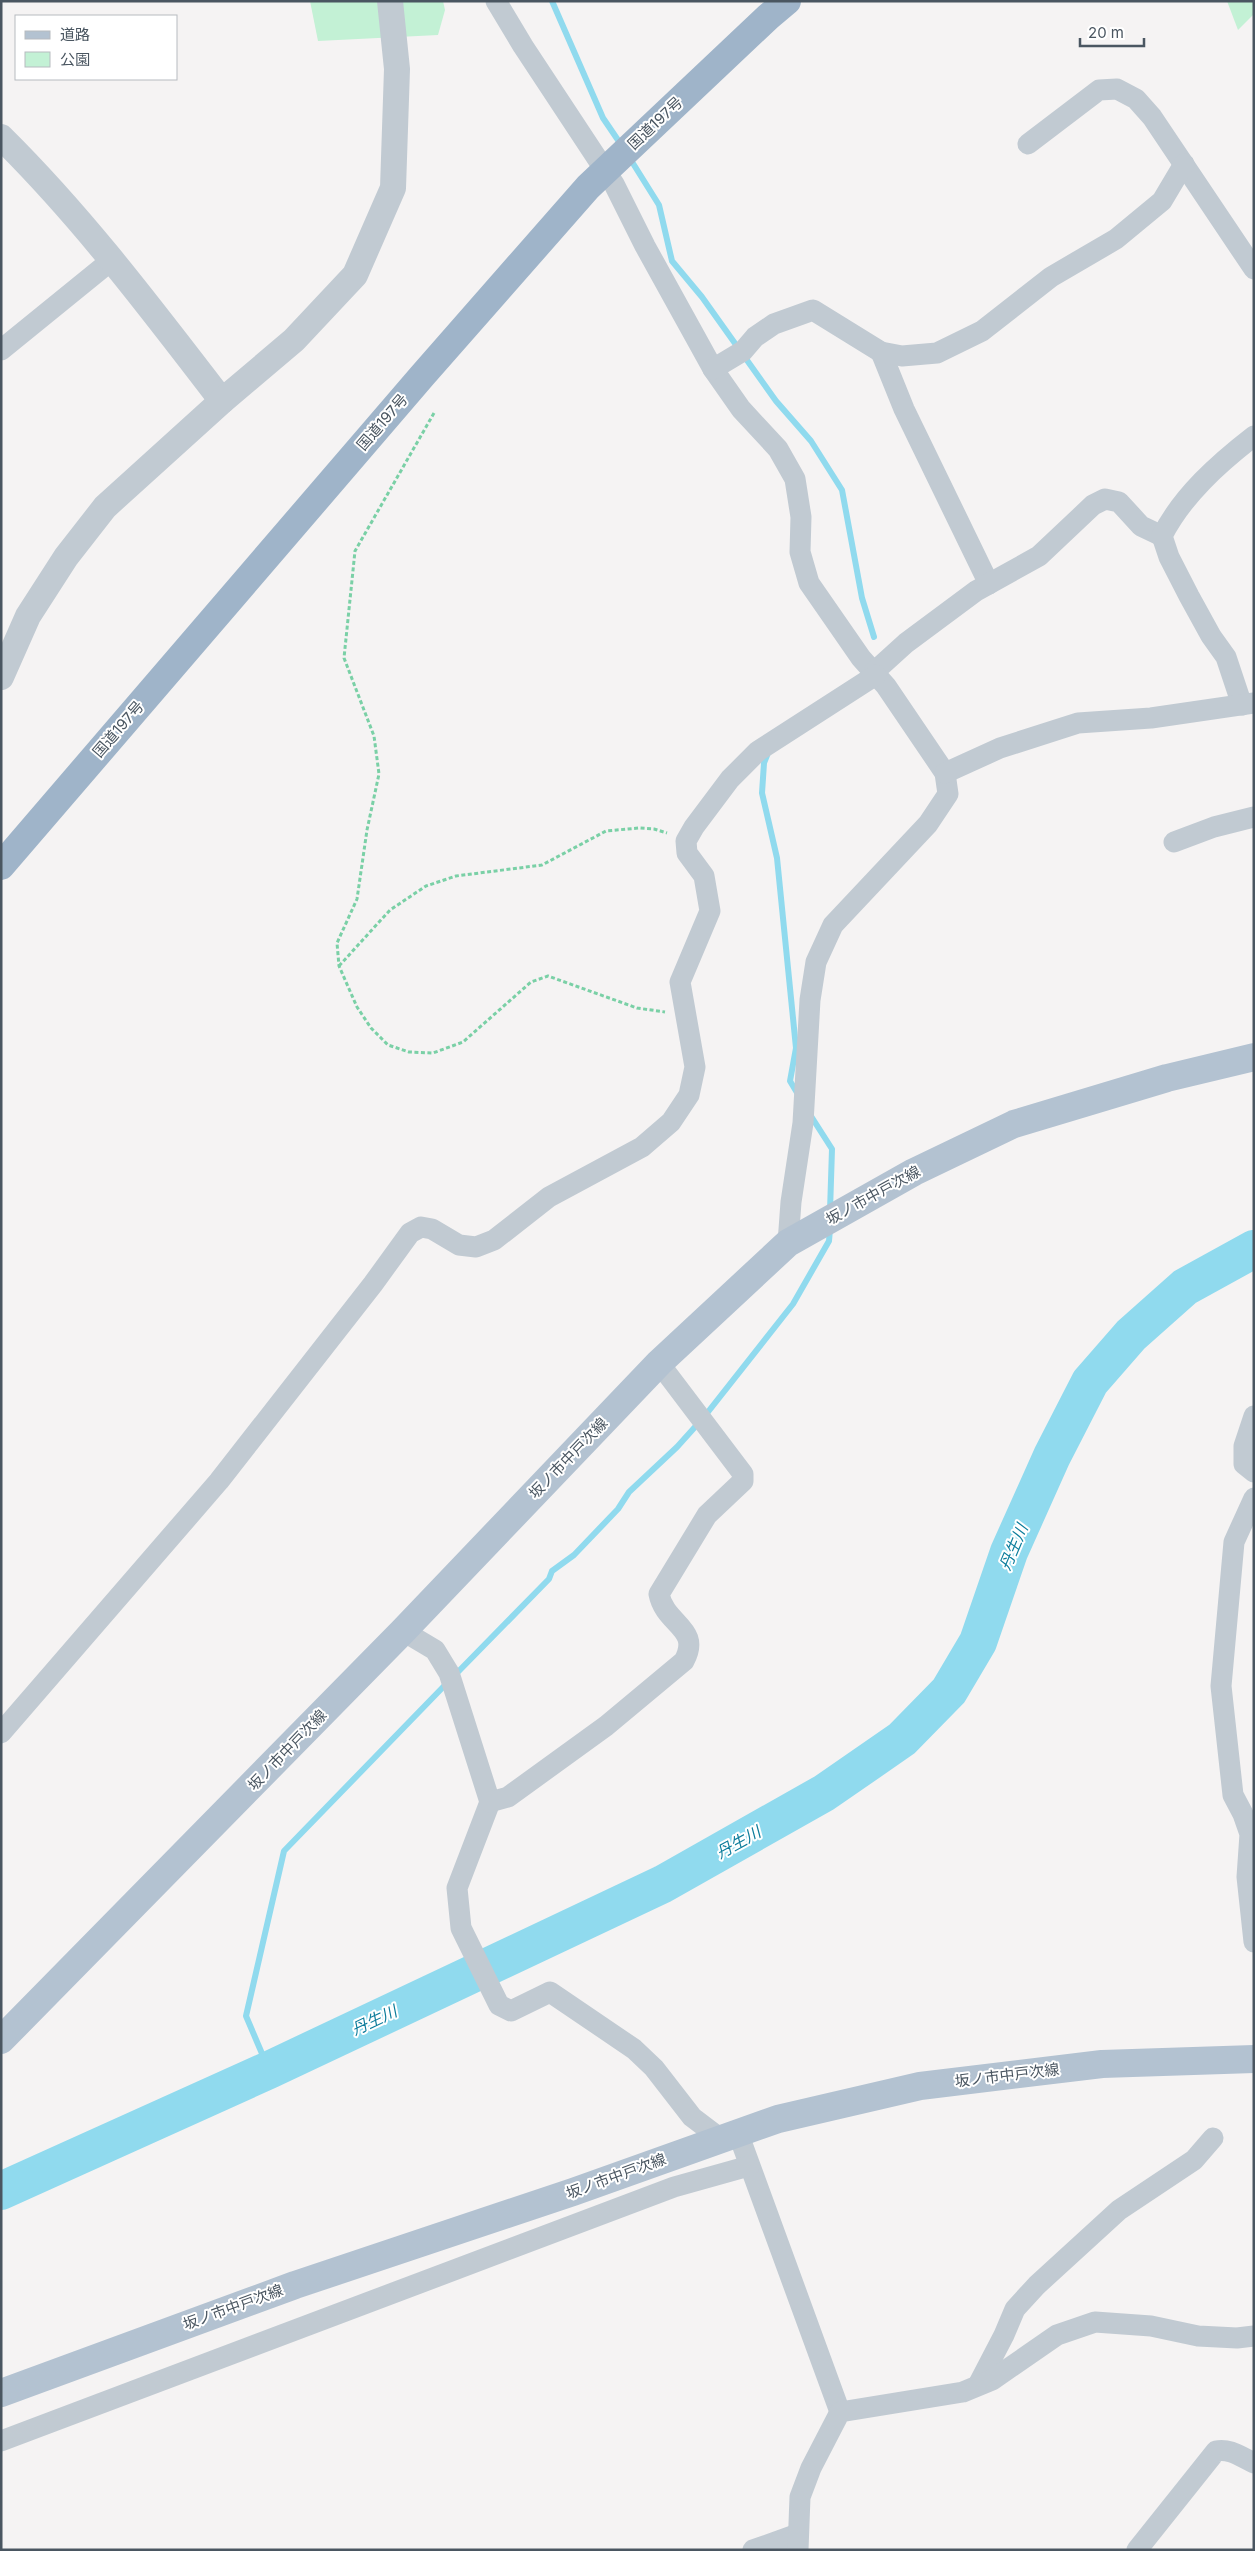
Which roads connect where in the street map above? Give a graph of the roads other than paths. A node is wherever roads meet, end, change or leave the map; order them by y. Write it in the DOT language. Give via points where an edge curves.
graph roads {
  1 [pos="390,1"];
  2 [pos="496,1"];
  3 [pos="787,1"];
  4 [pos="1,137"];
  5 [pos="1028,144"];
  6 [pos="1184,164"];
  7 [pos="113,259"];
  8 [pos="1254,269"];
  9 [pos="1,350"];
  10 [pos="882,352"];
  11 [pos="717,367"];
  12 [pos="222,401"];
  13 [pos="1254,436"];
  14 [pos="1162,536"];
  15 [pos="990,584"];
  16 [pos="875,674"];
  17 [pos="1,677"];
  18 [pos="1248,704"];
  19 [pos="945,773"];
  20 [pos="1254,817"];
  21 [pos="1174,842"];
  22 [pos="1,866"];
  23 [pos="1254,1057"];
  24 [pos="788,1243"];
  25 [pos="659,1362"];
  26 [pos="1254,1416"];
  27 [pos="1254,1472"];
  28 [pos="1254,1498"];
  29 [pos="403,1631"];
  30 [pos="1,1732"];
  31 [pos="490,1802"];
  32 [pos="1254,1942"];
  33 [pos="1,2040"];
  34 [pos="1254,2059"];
  35 [pos="730,2136"];
  36 [pos="1213,2138"];
  37 [pos="749,2166"];
  38 [pos="1254,2336"];
  39 [pos="978,2386"];
  40 [pos="1,2393"];
  41 [pos="840,2412"];
  42 [pos="1,2441"];
  43 [pos="1254,2463"];
  44 [pos="798,2542"];
  45 [pos="753,2550"];
  46 [pos="1137,2550"];
  1 -- 12 [label="street" via="397,69 393,188 355,275 294,340"];
  2 -- 11 [label="street" via="614,184 645,246"];
  3 -- 22 [label="highway, 国道197号" via="588,187"];
  4 -- 7 [label="street" via="48,183"];
  5 -- 6 [label="street" via="1099,90 1117,89 1136,99 1152,116"];
  6 -- 8 [label="street"];
  6 -- 10 [label="street" via="1162,201 1116,240 1051,277 982,331 937,353 902,356"];
  7 -- 9 [label="street"];
  7 -- 12 [label="street"];
  10 -- 11 [label="street" via="813,310 774,324 755,337 744,350"];
  10 -- 15 [label="street" via="904,410"];
  11 -- 16 [label="street" via="741,409 778,449 795,479 801,517 800,552 809,584"];
  12 -- 17 [label="street" via="105,507 66,557 28,616"];
  13 -- 14 [label="street" via="1228,456 1188,498 1171,518"];
  14 -- 15 [label="street" via="1141,526 1119,502 1105,499 1093,505 1039,556"];
  14 -- 18 [label="street" via="1181,581 1226,657"];
  15 -- 16 [label="street" via="906,643"];
  16 -- 19 [label="street"];
  16 -- 30 [label="street" via="758,751 730,779 686,841 687,852 704,876 710,911 680,982 695,1068 689,1095 671,1122 642,1147 549,1197 494,1240 476,1247 459,1245 432,1229 421,1227 410,1233 219,1481"];
  18 -- 19 [label="street" via="1151,718 1078,723 1000,748"];
  19 -- 24 [label="street" via="948,794 928,824 833,924 816,962 810,1000 803,1119"];
  20 -- 21 [label="street"];
  23 -- 24 [label="main road, 坂ノ市中戸次線" via="1167,1078 1014,1124 914,1172"];
  24 -- 25 [label="main road, 坂ノ市中戸次線"];
  25 -- 29 [label="main road, 坂ノ市中戸次線"];
  25 -- 31 [label="street" via="743,1474 743,1481 707,1515 659,1594 661,1606 690,1639 691,1649 684,1661 606,1726 508,1797"];
  26 -- 27 [label="street" via="1244,1446 1244,1464"];
  28 -- 32 [label="street" via="1234,1542 1221,1686 1233,1795 1250,1834 1247,1877"];
  29 -- 31 [label="street" via="435,1650 448,1673"];
  29 -- 33 [label="main road, 坂ノ市中戸次線"];
  31 -- 35 [label="street" via="457,1888 461,1928 499,2005 511,2011 550,1992 634,2049 654,2068 692,2117"];
  34 -- 35 [label="main road, 坂ノ市中戸次線" via="1102,2064 920,2086 778,2119"];
  35 -- 37 [label="street"];
  35 -- 40 [label="main road, 坂ノ市中戸次線" via="295,2285"];
  36 -- 39 [label="street" via="1194,2160 1119,2210 1037,2285 1015,2309"];
  37 -- 41 [label="street"];
  37 -- 42 [label="street" via="674,2187"];
  38 -- 39 [label="street" via="1198,2336 1151,2326 1095,2322 1057,2335 992,2380"];
  39 -- 41 [label="street" via="963,2392"];
  41 -- 44 [label="street" via="800,2497"];
  43 -- 46 [label="street" via="1223,2449 1216,2451"];
  44 -- 45 [label="street"];
}
